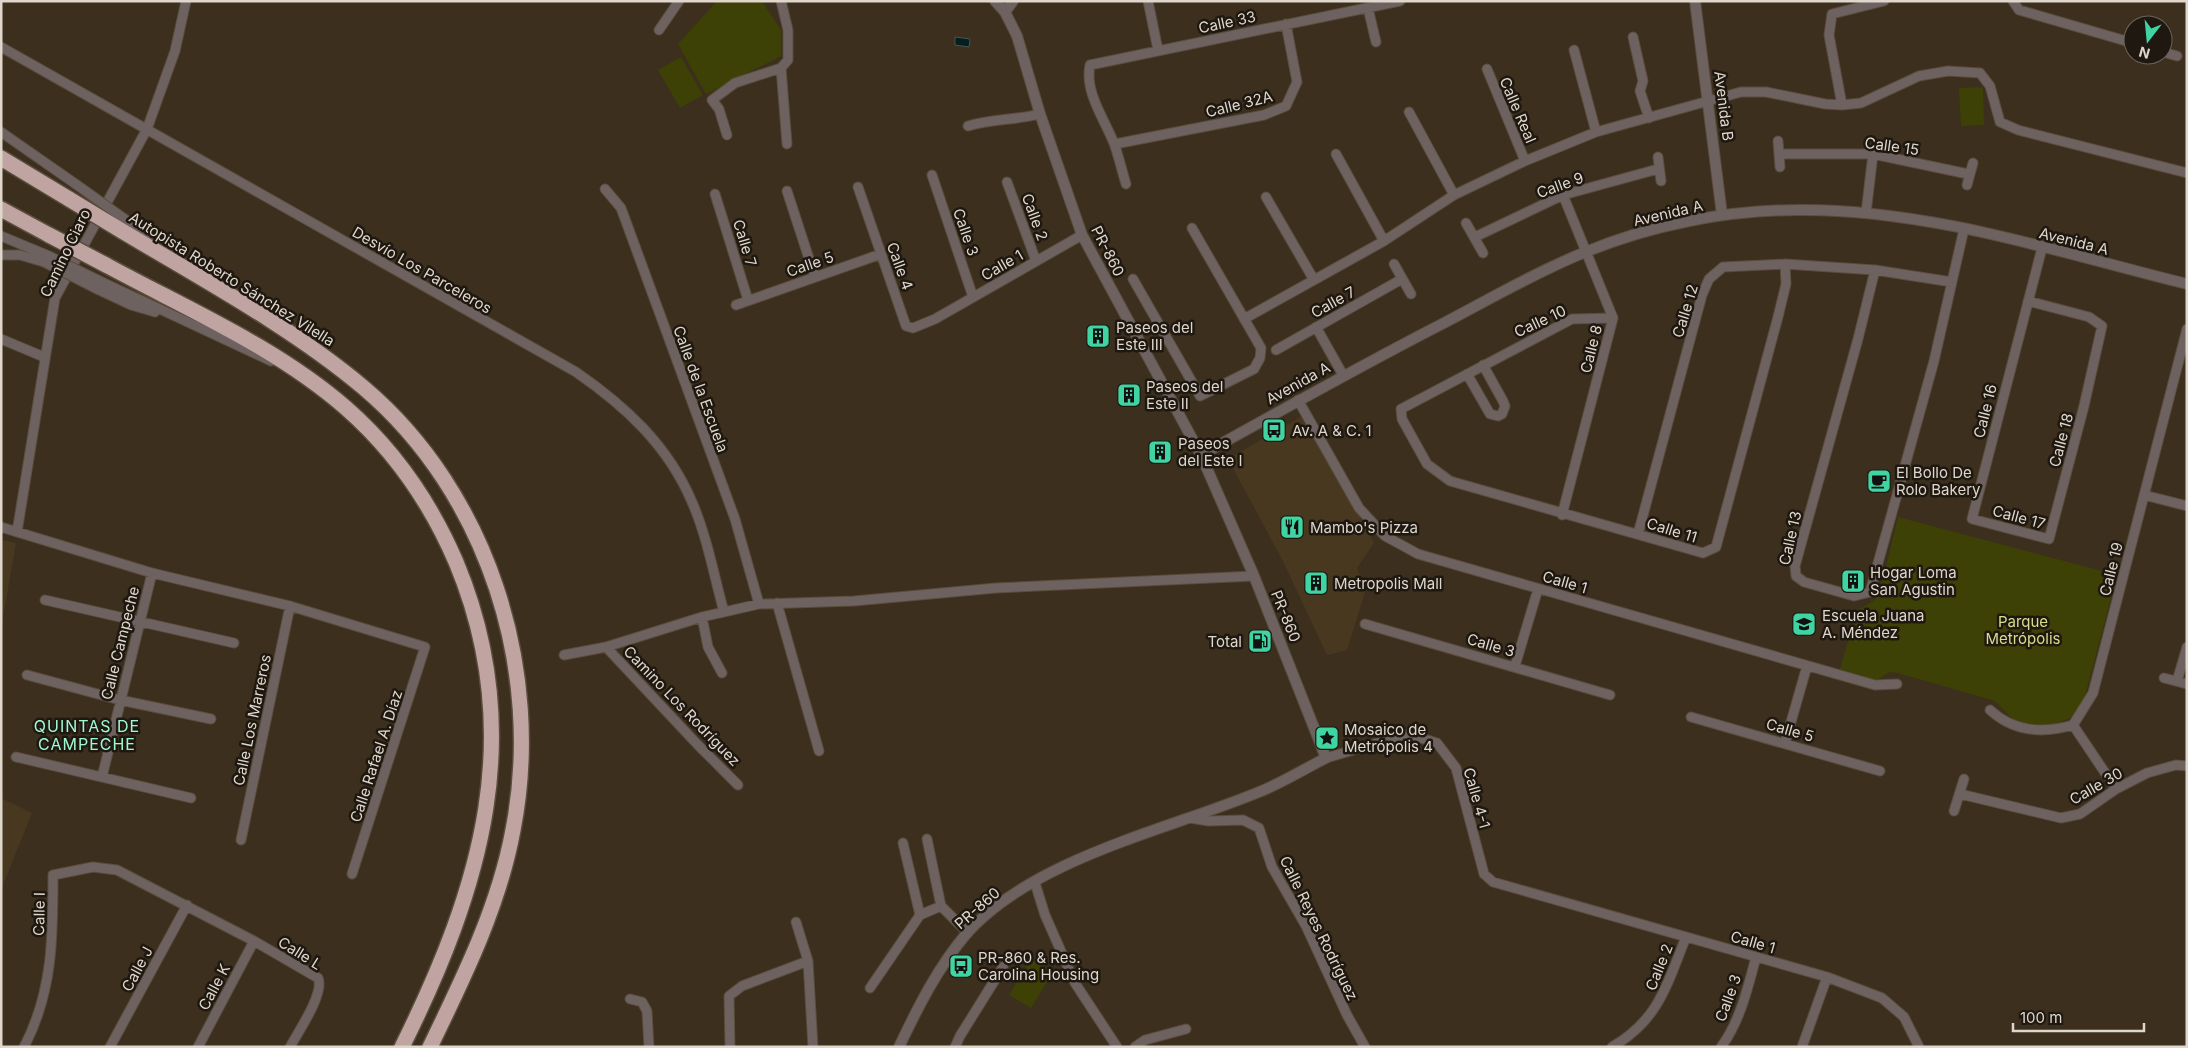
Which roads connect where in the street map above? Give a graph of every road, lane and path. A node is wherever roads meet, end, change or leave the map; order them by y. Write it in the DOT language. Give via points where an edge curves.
graph roads {
  1 [pos="186,1"];
  2 [pos="679,1"];
  3 [pos="781,1"];
  4 [pos="995,1"];
  5 [pos="1013,1"];
  6 [pos="1148,1"];
  7 [pos="1400,1"];
  8 [pos="1695,1"];
  9 [pos="1884,1"];
  10 [pos="2013,1"];
  11 [pos="1368,8"];
  12 [pos="1005,12"];
  13 [pos="1286,24"];
  14 [pos="659,30"];
  15 [pos="1633,37"];
  16 [pos="2123,41"];
  17 [pos="1376,42"];
  18 [pos="1,47"];
  19 [pos="1158,50"];
  20 [pos="1574,50"];
  21 [pos="2173,55"];
  22 [pos="2177,56"];
  23 [pos="781,68"];
  24 [pos="1486,69"];
  25 [pos="1709,102"];
  26 [pos="1842,105"];
  27 [pos="1409,112"];
  28 [pos="1040,114"];
  29 [pos="1649,118"];
  30 [pos="968,126"];
  31 [pos="147,129"];
  32 [pos="1,132"];
  33 [pos="1596,132"];
  34 [pos="727,135"];
  35 [pos="1778,141"];
  36 [pos="787,144"];
  37 [pos="1115,144"];
  38 [pos="1336,154"];
  39 [pos="1780,154"];
  40 [pos="1873,154"];
  41 [pos="1,158"];
  42 [pos="1658,158"];
  43 [pos="1525,161"];
  44 [pos="1973,164"];
  45 [pos="1780,167"];
  46 [pos="1658,169"];
  47 [pos="1968,174"];
  48 [pos="2187,174"];
  49 [pos="932,175"];
  50 [pos="1661,181"];
  51 [pos="1007,182"];
  52 [pos="1126,184"];
  53 [pos="1967,185"];
  54 [pos="858,187"];
  55 [pos="605,189"];
  56 [pos="787,191"];
  57 [pos="715,194"];
  58 [pos="1454,195"];
  59 [pos="1563,195"];
  60 [pos="1266,197"];
  61 [pos="1,209"];
  62 [pos="1866,213"];
  63 [pos="1722,216"];
  64 [pos="1466,223"];
  65 [pos="124,226"];
  66 [pos="1192,228"];
  67 [pos="1964,229"];
  68 [pos="1082,235"];
  69 [pos="1,236"];
  70 [pos="1475,237"];
  71 [pos="1384,241"];
  72 [pos="2042,248"];
  73 [pos="1586,251"];
  74 [pos="1483,253"];
  75 [pos="881,254"];
  76 [pos="1,255"];
  77 [pos="47,259"];
  78 [pos="1036,261"];
  79 [pos="1394,264"];
  80 [pos="1785,264"];
  81 [pos="1875,270"];
  82 [pos="815,277"];
  83 [pos="1133,279"];
  84 [pos="1402,279"];
  85 [pos="1314,280"];
  86 [pos="1952,282"];
  87 [pos="2187,284"];
  88 [pos="1411,294"];
  89 [pos="973,297"];
  90 [pos="748,300"];
  91 [pos="2028,301"];
  92 [pos="736,304"];
  93 [pos="1244,318"];
  94 [pos="1613,318"];
  95 [pos="935,319"];
  96 [pos="1316,327"];
  97 [pos="2187,329"];
  98 [pos="1,339"];
  99 [pos="2185,341"];
  100 [pos="1276,350"];
  101 [pos="44,357"];
  102 [pos="1484,365"];
  103 [pos="1467,374"];
  104 [pos="1343,375"];
  105 [pos="310,380"];
  106 [pos="1298,400"];
  107 [pos="1401,414"];
  108 [pos="1200,455"];
  109 [pos="2144,495"];
  110 [pos="2187,506"];
  111 [pos="1562,515"];
  112 [pos="1982,521"];
  113 [pos="1,527"];
  114 [pos="17,532"];
  115 [pos="1638,534"];
  116 [pos="2049,539"];
  117 [pos="152,573"];
  118 [pos="1254,576"];
  119 [pos="1538,589"];
  120 [pos="45,600"];
  121 [pos="758,604"];
  122 [pos="777,604"];
  123 [pos="290,606"];
  124 [pos="724,612"];
  125 [pos="702,618"];
  126 [pos="140,621"];
  127 [pos="1365,624"];
  128 [pos="234,643"];
  129 [pos="606,647"];
  130 [pos="2187,647"];
  131 [pos="564,655"];
  132 [pos="1515,666"];
  133 [pos="1807,666"];
  134 [pos="722,673"];
  135 [pos="27,675"];
  136 [pos="2164,678"];
  137 [pos="2177,681"];
  138 [pos="1897,684"];
  139 [pos="2187,684"];
  140 [pos="1610,695"];
  141 [pos="120,700"];
  142 [pos="1990,710"];
  143 [pos="1691,717"];
  144 [pos="211,719"];
  145 [pos="2073,725"];
  146 [pos="1785,743"];
  147 [pos="819,751"];
  148 [pos="16,757"];
  149 [pos="1326,758"];
  150 [pos="2187,766"];
  151 [pos="1880,771"];
  152 [pos="102,777"];
  153 [pos="1964,779"];
  154 [pos="738,785"];
  155 [pos="2116,789"];
  156 [pos="1960,794"];
  157 [pos="191,798"];
  158 [pos="1954,811"];
  159 [pos="1190,818"];
  160 [pos="927,839"];
  161 [pos="241,840"];
  162 [pos="903,843"];
  163 [pos="352,874"];
  164 [pos="1035,882"];
  165 [pos="1525,891"];
  166 [pos="187,905"];
  167 [pos="941,906"];
  168 [pos="920,915"];
  169 [pos="796,922"];
  170 [pos="968,933"];
  171 [pos="1686,937"];
  172 [pos="254,941"];
  173 [pos="1756,957"];
  174 [pos="808,961"];
  175 [pos="1003,967"];
  176 [pos="1827,977"];
  177 [pos="870,988"];
  178 [pos="630,999"];
  179 [pos="1186,1029"];
  180 [pos="24,1047"];
  181 [pos="110,1047"];
  182 [pos="198,1047"];
  183 [pos="290,1047"];
  184 [pos="402,1047"];
  185 [pos="430,1047"];
  186 [pos="649,1047"];
  187 [pos="730,1047"];
  188 [pos="812,1047"];
  189 [pos="899,1047"];
  190 [pos="955,1047"];
  191 [pos="1117,1047"];
  192 [pos="1136,1047"];
  193 [pos="1365,1047"];
  194 [pos="1612,1047"];
  195 [pos="1721,1047"];
  196 [pos="1802,1047"];
  197 [pos="1919,1047"];
  1 -- 31 [label="street, Camino Ciaro" via="175,51"];
  2 -- 14 [label="street"];
  3 -- 23 [label="street" via="788,30 788,60"];
  4 -- 12 [label="street, PR-860 / PR-860"];
  5 -- 12 [label="street"];
  6 -- 19 [label="street"];
  7 -- 11 [label="street, Calle 33"];
  8 -- 25 [label="street, Avenida B"];
  9 -- 26 [label="street" via="1832,14 1829,36"];
  10 -- 16 [label="street" via="2018,10"];
  11 -- 13 [label="street, Calle 33"];
  11 -- 17 [label="street"];
  12 -- 28 [label="street, PR-860 / PR-860" via="1017,36"];
  13 -- 19 [label="street, Calle 33"];
  13 -- 37 [label="street, Calle 32A" via="1297,82 1286,106 1264,115"];
  15 -- 29 [label="street" via="1643,81 1640,91"];
  18 -- 31 [label="street, Desvío Los Parceleros"];
  19 -- 37 [label="street, Calle 33" via="1090,65 1088,74 1102,121"];
  20 -- 33 [label="street"];
  21 -- 22 [label="street"];
  23 -- 34 [label="street" via="735,83 712,100 721,114"];
  23 -- 36 [label="street"];
  24 -- 43 [label="street, Calle Real"];
  25 -- 26 [label="street" via="1741,92 1766,92"];
  25 -- 29 [label="street"];
  25 -- 63 [label="street, Avenida B"];
  26 -- 48 [label="street" via="1861,103 1920,76 1948,71 1980,73 1990,86 2000,122 2018,130"];
  27 -- 58 [label="street"];
  28 -- 30 [label="street"];
  28 -- 68 [label="street, PR-860 / PR-860"];
  29 -- 33 [label="street"];
  31 -- 101 [label="street, Camino Ciaro" via="55,298"];
  31 -- 124 [label="street, Desvío Los Parceleros" via="576,372 606,393 649,434 682,481 692,502"];
  32 -- 65 [label="street, bridge" via="77,185"];
  33 -- 43 [label="street"];
  35 -- 39 [label="street"];
  37 -- 52 [label="street"];
  38 -- 71 [label="street"];
  39 -- 40 [label="street, Calle 15"];
  39 -- 45 [label="street"];
  40 -- 47 [label="street, Calle 15"];
  40 -- 62 [label="street"];
  41 -- 65 [label="highway, Autopista Roberto Sánchez Vilella, bridge" via="69,199"];
  42 -- 46 [label="street"];
  43 -- 58 [label="street"];
  44 -- 47 [label="street"];
  46 -- 50 [label="street"];
  46 -- 59 [label="street, Calle 9"];
  47 -- 53 [label="street"];
  49 -- 89 [label="street, Calle 3"];
  51 -- 78 [label="street, Calle 2"];
  54 -- 75 [label="street, Calle 4"];
  55 -- 121 [label="street, Calle de la Escuela" via="620,208 735,519"];
  56 -- 82 [label="street"];
  57 -- 90 [label="street, Calle 7"];
  58 -- 71 [label="street"];
  59 -- 70 [label="street, Calle 9"];
  59 -- 73 [label="street, Calle 8"];
  60 -- 85 [label="street"];
  61 -- 105 [label="highway, bridge" via="268,352"];
  62 -- 63 [label="street, Avenida A" via="1798,210"];
  62 -- 67 [label="street, Avenida A"];
  63 -- 73 [label="street, Avenida A" via="1649,231"];
  64 -- 70 [label="street"];
  65 -- 185 [label="highway, Autopista Roberto Sánchez Vilella" via="182,267 307,344 366,390 414,440 452,492 494,581 512,642 520,703 520,776 514,828 484,929"];
  66 -- 93 [label="street"];
  67 -- 72 [label="street, Avenida A"];
  67 -- 86 [label="street, Calle 13"];
  68 -- 78 [label="street, Calle 1"];
  68 -- 108 [label="street, PR-860 / PR-860"];
  69 -- 77 [label="street"];
  70 -- 74 [label="street"];
  71 -- 85 [label="street"];
  72 -- 87 [label="street, Avenida A"];
  72 -- 91 [label="street"];
  73 -- 94 [label="street, Calle 8"];
  73 -- 104 [label="street, Avenida A"];
  75 -- 82 [label="street, Calle 5"];
  75 -- 95 [label="street, Calle 4" via="906,326 913,328"];
  76 -- 77 [label="street"];
  77 -- 105 [label="street, bridge" via="99,286"];
  78 -- 89 [label="street, Calle 1"];
  79 -- 84 [label="street"];
  80 -- 81 [label="street, Calle 12"];
  80 -- 115 [label="street, Calle 12" via="1723,267 1709,280 1702,295"];
  80 -- 115 [label="street, Calle 11" via="1786,284 1778,317 1716,547 1703,553"];
  81 -- 86 [label="street, Calle 12"];
  81 -- 86 [label="street, Calle 13" via="1795,566 1796,576 1804,582 1854,596 1870,592 1934,361"];
  82 -- 90 [label="street, Calle 5"];
  83 -- 93 [label="street" via="1200,396 1254,369 1261,348"];
  84 -- 88 [label="street"];
  84 -- 96 [label="street, Calle 7"];
  85 -- 93 [label="street"];
  89 -- 95 [label="street, Calle 1"];
  90 -- 92 [label="street, Calle 5"];
  91 -- 112 [label="street, Calle 16" via="1972,519"];
  91 -- 116 [label="street, Calle 18" via="2089,317 2102,326"];
  94 -- 102 [label="street, Calle 10" via="1572,318"];
  94 -- 111 [label="street, Calle 8"];
  96 -- 100 [label="street, Calle 7"];
  96 -- 104 [label="street"];
  97 -- 99 [label="street, Calle 19"];
  98 -- 101 [label="street"];
  99 -- 109 [label="street, Calle 19"];
  101 -- 114 [label="street, Camino Ciaro"];
  102 -- 103 [label="street, Calle 10"];
  102 -- 103 [label="street" via="1505,406 1502,414 1490,414"];
  103 -- 107 [label="street, Calle 10" via="1401,409"];
  104 -- 106 [label="street, Avenida A"];
  105 -- 184 [label="highway" via="366,428 397,462 432,512 472,600 490,681 492,762 477,854 455,928"];
  106 -- 108 [label="street, Avenida A"];
  106 -- 119 [label="street, Calle 1" via="1359,508 1385,536 1418,554"];
  107 -- 111 [label="street, Calle 11" via="1426,464 1450,481"];
  108 -- 118 [label="street, PR-860 / PR-860"];
  109 -- 110 [label="street"];
  109 -- 145 [label="street, Calle 19" via="2093,693"];
  111 -- 115 [label="street, Calle 11"];
  112 -- 116 [label="street, Calle 17"];
  113 -- 114 [label="street"];
  114 -- 117 [label="street"];
  117 -- 123 [label="street"];
  117 -- 126 [label="street, Calle Campeche"];
  118 -- 122 [label="street" via="996,588 854,601"];
  118 -- 149 [label="street, PR-860 / PR-860"];
  119 -- 132 [label="street"];
  119 -- 133 [label="street, Calle 1"];
  120 -- 126 [label="street"];
  121 -- 122 [label="street"];
  121 -- 124 [label="street"];
  122 -- 147 [label="street"];
  123 -- 161 [label="street, Calle Los Marreros"];
  123 -- 163 [label="street, Calle Rafael A. Díaz" via="425,647"];
  124 -- 125 [label="street"];
  125 -- 129 [label="street"];
  125 -- 134 [label="street" via="708,647"];
  126 -- 128 [label="street"];
  126 -- 141 [label="street, Calle Campeche"];
  127 -- 132 [label="street, Calle 3"];
  129 -- 131 [label="street"];
  129 -- 154 [label="street, Camino Los Rodríguez"];
  130 -- 137 [label="street"];
  132 -- 140 [label="street, Calle 3"];
  133 -- 138 [label="street, Calle 1" via="1875,685"];
  133 -- 146 [label="street"];
  135 -- 141 [label="street"];
  136 -- 137 [label="street"];
  137 -- 139 [label="street"];
  141 -- 144 [label="street"];
  141 -- 152 [label="street, Calle Campeche"];
  142 -- 145 [label="street" via="2001,720 2030,730 2052,731"];
  143 -- 146 [label="street, Calle 5"];
  145 -- 155 [label="street"];
  146 -- 151 [label="street, Calle 5"];
  148 -- 152 [label="street"];
  149 -- 159 [label="street, PR-860 / PR-860" via="1261,792"];
  149 -- 165 [label="street, Calle 4-1" via="1408,734 1437,743 1456,768 1484,874 1492,882"];
  150 -- 155 [label="street, Calle 30" via="2176,765 2147,773"];
  152 -- 157 [label="street"];
  153 -- 156 [label="street"];
  155 -- 156 [label="street, Calle 30" via="2080,814 2060,818"];
  156 -- 158 [label="street"];
  159 -- 164 [label="street, PR-860 / PR-860" via="1072,861"];
  159 -- 193 [label="street, Calle Reyes Rodríguez" via="1243,820 1259,828 1272,867 1306,926"];
  160 -- 167 [label="street"];
  162 -- 168 [label="street"];
  164 -- 170 [label="street, PR-860 / PR-860" via="1002,903"];
  164 -- 191 [label="street" via="1045,915 1075,983"];
  165 -- 171 [label="street, Calle 1"];
  166 -- 172 [label="street, Calle I"];
  166 -- 180 [label="street, Calle I" via="117,870 93,867 53,876 53,936 47,983 37,1021"];
  166 -- 181 [label="street, Calle J"];
  167 -- 168 [label="street"];
  167 -- 170 [label="street"];
  168 -- 177 [label="street"];
  169 -- 174 [label="street"];
  170 -- 189 [label="street, PR-860 / PR-860" via="927,988"];
  171 -- 173 [label="street, Calle 1"];
  171 -- 194 [label="street, Calle 2" via="1660,1001 1635,1033"];
  172 -- 182 [label="street, Calle K"];
  172 -- 183 [label="street, Calle L" via="311,972 320,984"];
  173 -- 176 [label="street, Calle 1"];
  173 -- 195 [label="street, Calle 3" via="1744,1000"];
  174 -- 187 [label="street" via="742,986 729,996"];
  174 -- 188 [label="street"];
  175 -- 190 [label="street"];
  176 -- 196 [label="street"];
  176 -- 197 [label="street, Calle 1" via="1882,998 1904,1017"];
  178 -- 186 [label="street" via="642,1002 646,1011"];
  179 -- 192 [label="street" via="1146,1040"];
}
